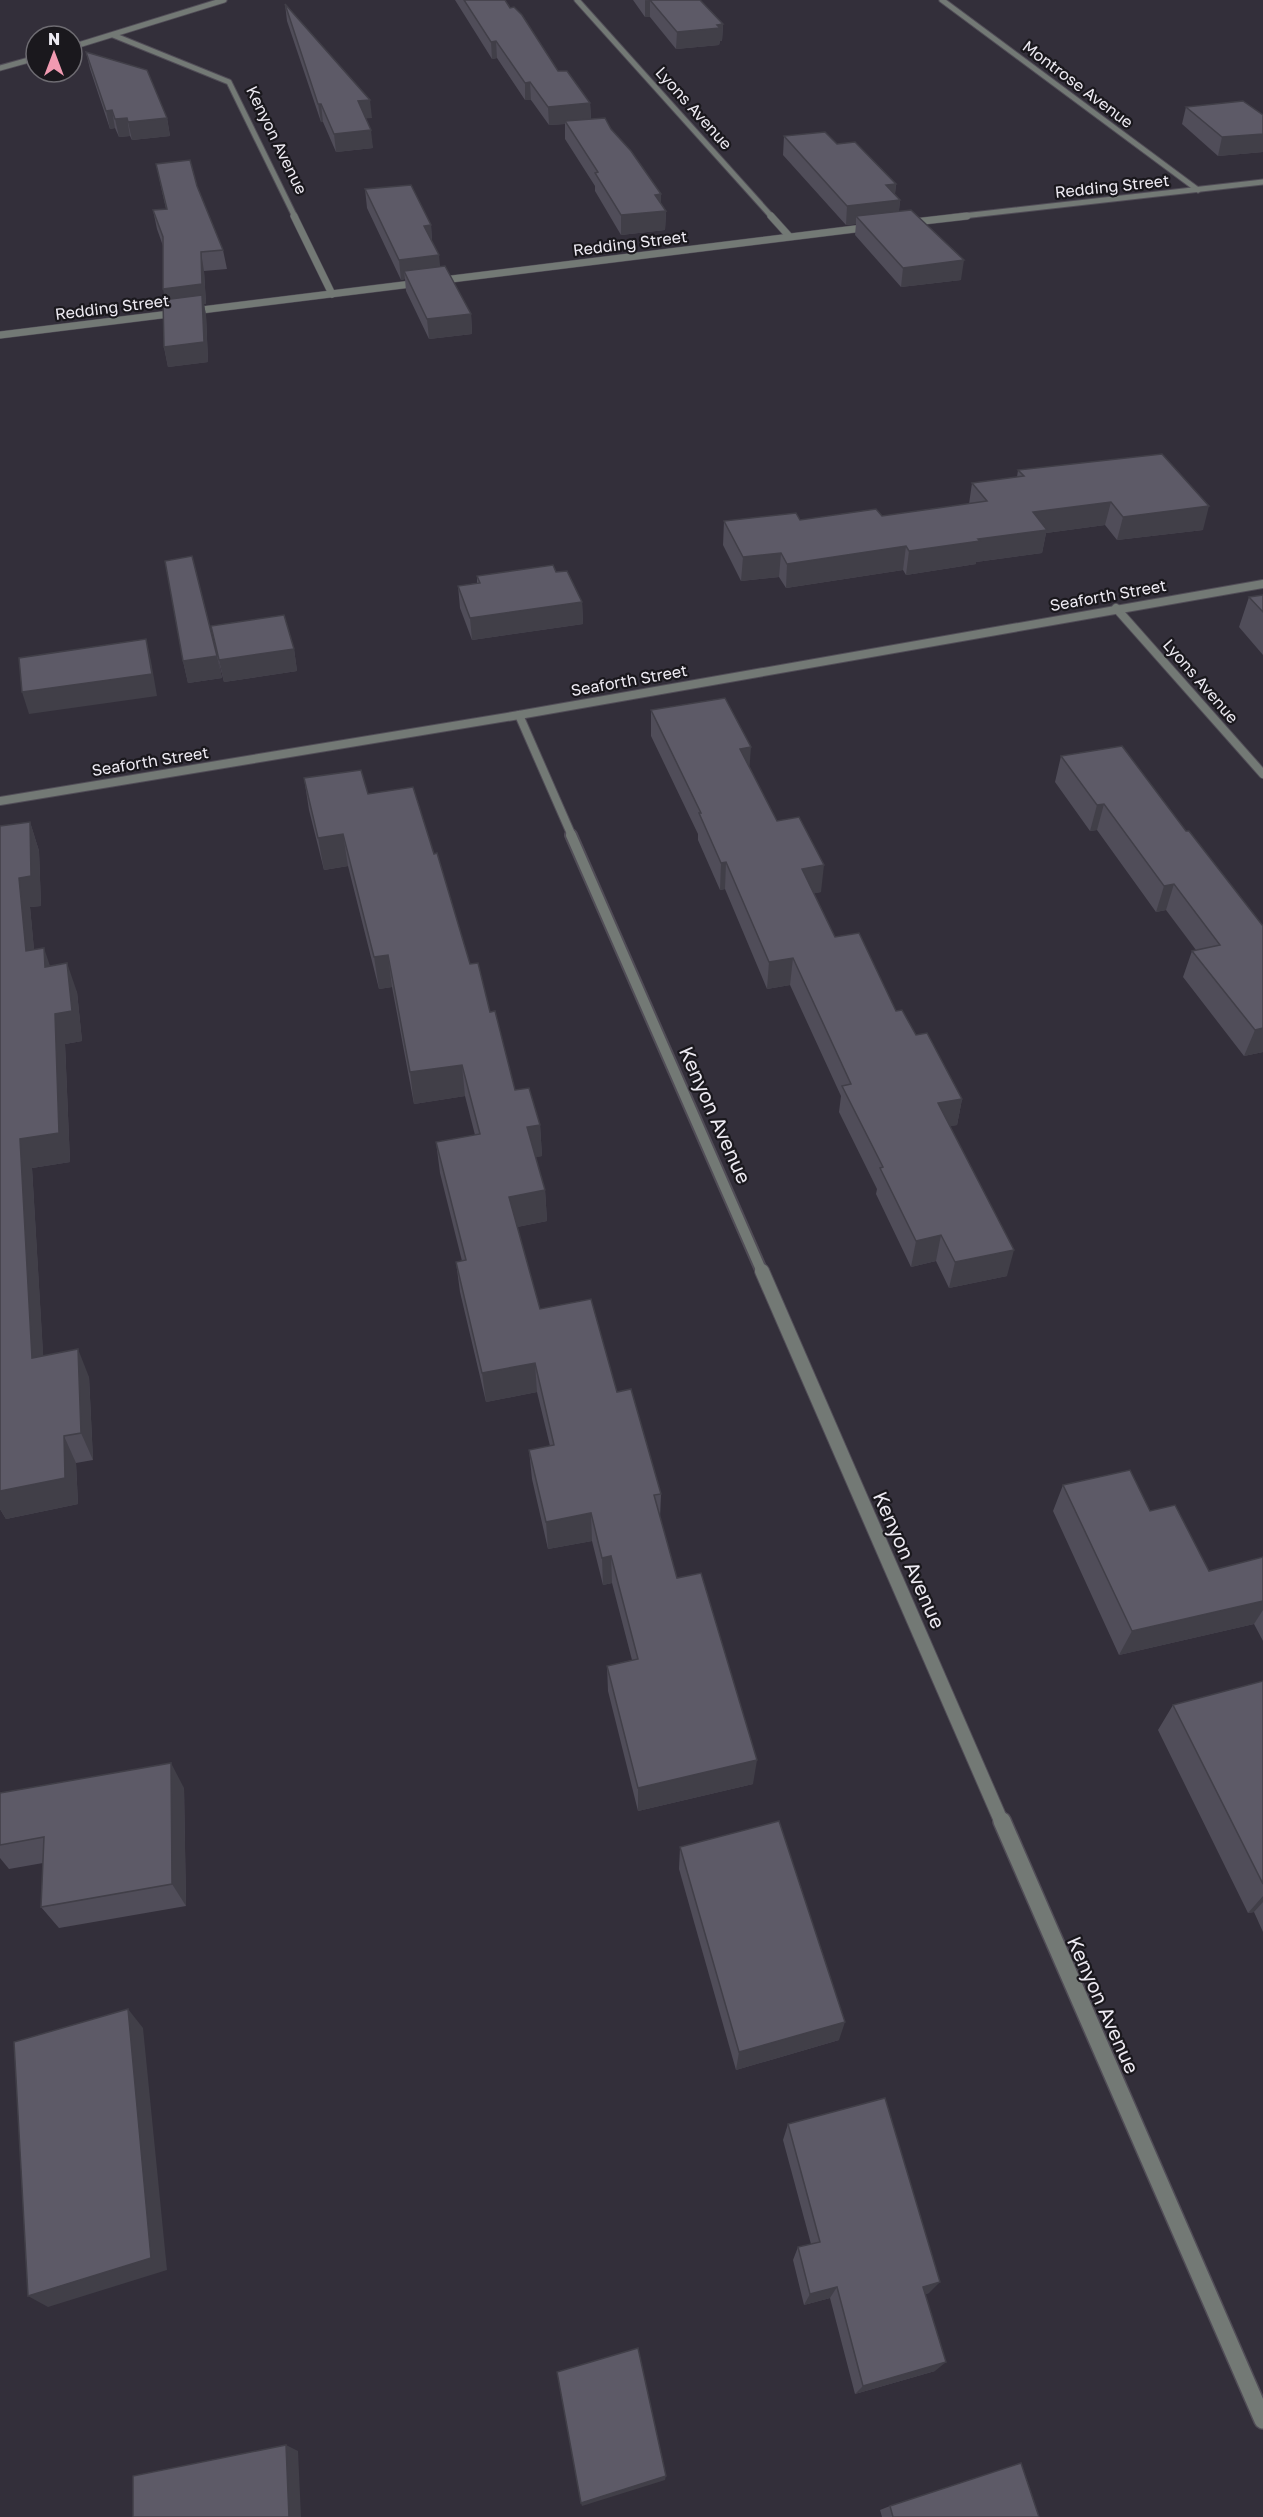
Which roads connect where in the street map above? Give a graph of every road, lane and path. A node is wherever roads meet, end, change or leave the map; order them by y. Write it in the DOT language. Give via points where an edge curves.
graph roads {
  1 [pos="224,0"];
  2 [pos="577,0"];
  3 [pos="942,0"];
  4 [pos="113,35"];
  5 [pos="84,43"];
  6 [pos="24,61"];
  7 [pos="0,68"];
  8 [pos="1263,182"];
  9 [pos="1198,190"];
  10 [pos="895,224"];
  11 [pos="883,225"];
  12 [pos="789,236"];
  13 [pos="332,294"];
  14 [pos="0,334"];
  15 [pos="1263,584"];
  16 [pos="1116,608"];
  17 [pos="519,715"];
  18 [pos="1263,774"];
  19 [pos="0,801"];
  20 [pos="1263,2420"];
  1 -- 4 [label="street"];
  2 -- 12 [label="street, Lyons Avenue"];
  3 -- 9 [label="street, Montrose Avenue"];
  4 -- 5 [label="street"];
  4 -- 13 [label="street, Kenyon Avenue" via="229,82"];
  6 -- 7 [label="street"];
  8 -- 9 [label="street, Redding Street"];
  9 -- 10 [label="street, Redding Street"];
  11 -- 12 [label="street, Redding Street"];
  12 -- 13 [label="street, Redding Street"];
  13 -- 14 [label="street, Redding Street"];
  15 -- 16 [label="street, Seaforth Street"];
  16 -- 17 [label="street, Seaforth Street"];
  16 -- 18 [label="street, Lyons Avenue"];
  17 -- 19 [label="street, Seaforth Street"];
  17 -- 20 [label="street, Kenyon Avenue"];
}
